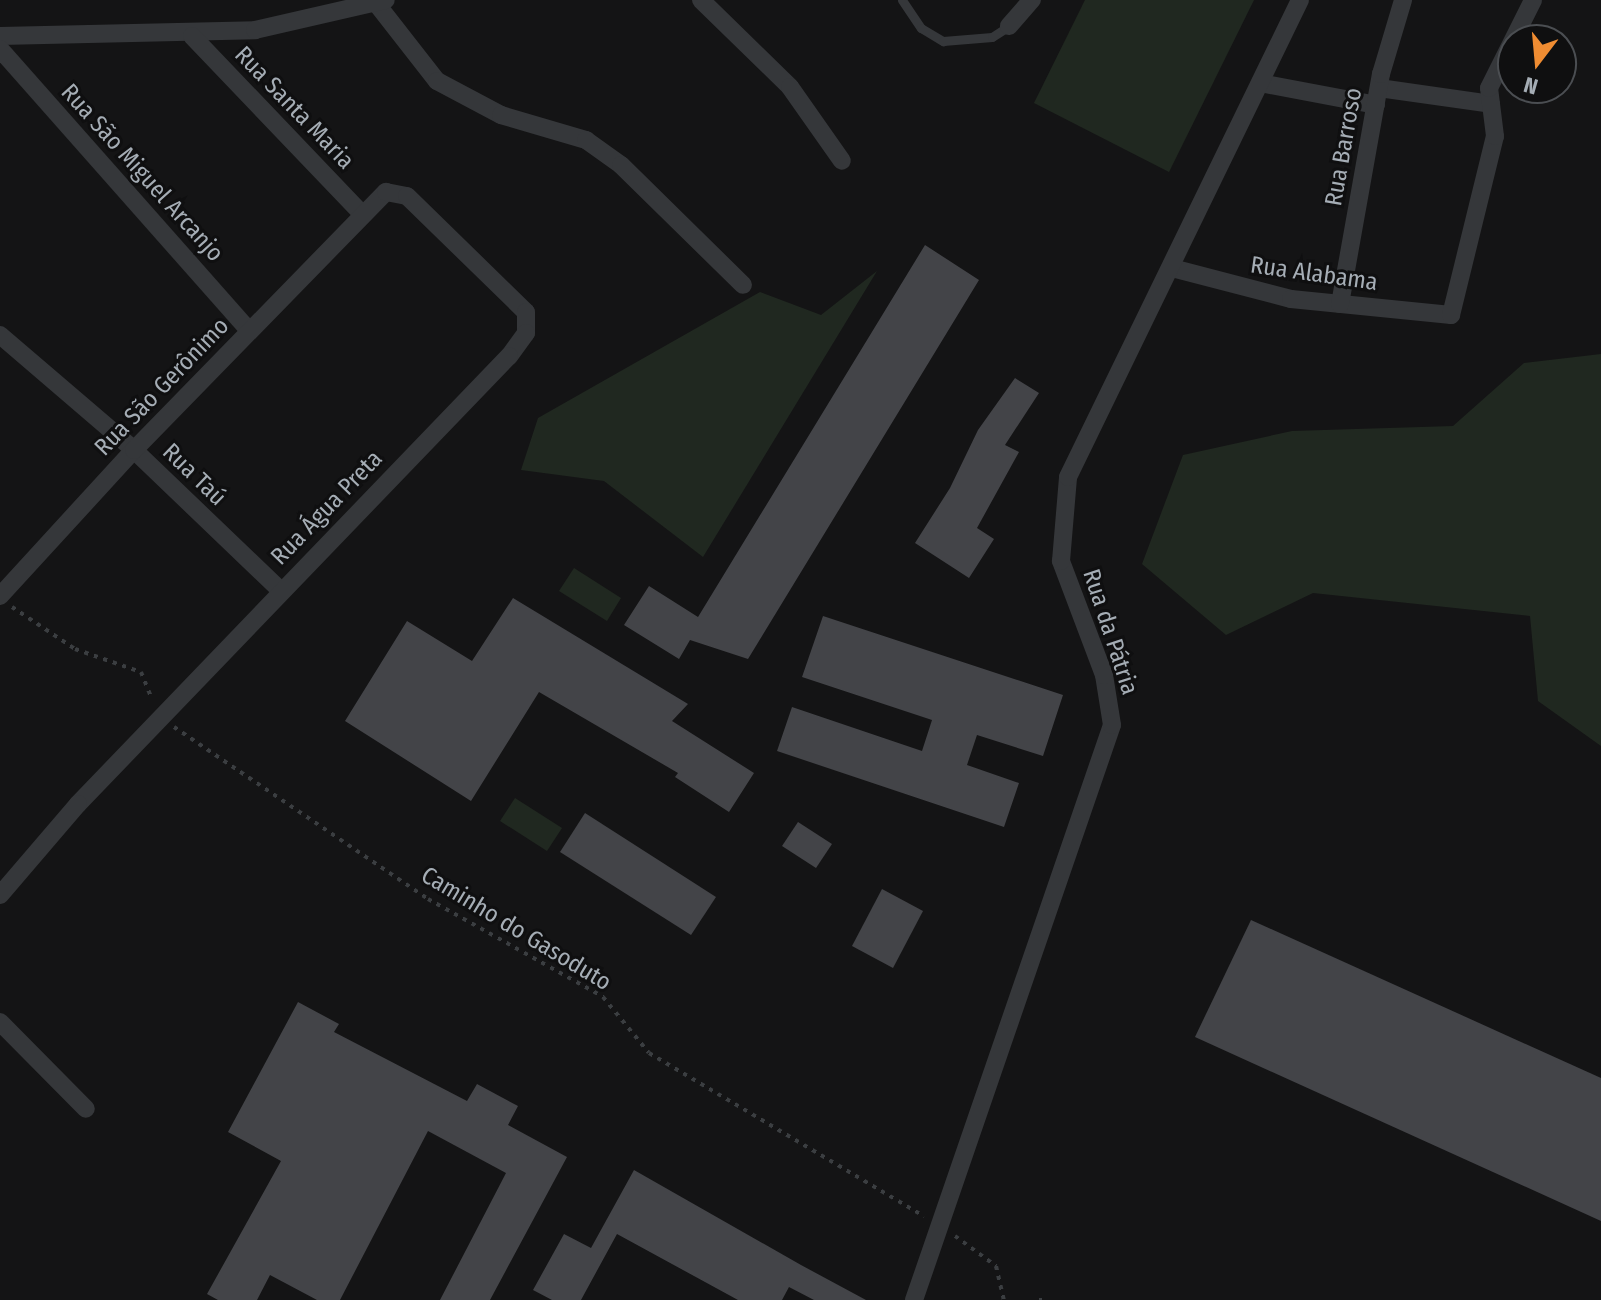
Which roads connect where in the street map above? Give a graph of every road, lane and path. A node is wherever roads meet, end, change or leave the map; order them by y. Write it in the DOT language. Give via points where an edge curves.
graph roads {
  1 [pos="701,0"];
  2 [pos="902,0"];
  3 [pos="1032,0"];
  4 [pos="1300,0"];
  5 [pos="1403,0"];
  6 [pos="1533,0"];
  7 [pos="381,2"];
  8 [pos="1009,26"];
  9 [pos="0,36"];
  10 [pos="192,36"];
  11 [pos="0,49"];
  12 [pos="1260,83"];
  13 [pos="1378,97"];
  14 [pos="1491,104"];
  15 [pos="842,161"];
  16 [pos="361,213"];
  17 [pos="1172,268"];
  18 [pos="743,285"];
  19 [pos="1340,304"];
  20 [pos="249,330"];
  21 [pos="0,335"];
  22 [pos="134,450"];
  23 [pos="280,590"];
  24 [pos="0,597"];
  25 [pos="160,718"];
  26 [pos="0,895"];
  27 [pos="0,1022"];
  28 [pos="86,1109"];
  29 [pos="940,1225"];
  30 [pos="914,1300"];
  31 [pos="1004,1300"];
  1 -- 15 [label="street" via="790,87"];
  2 -- 8 [label="lane" via="921,28 943,41 992,37"];
  3 -- 8 [label="street"];
  4 -- 12 [label="street, Rua da Pátria"];
  5 -- 13 [label="street, Rua Barroso"];
  6 -- 14 [label="street" via="1489,88"];
  7 -- 10 [label="street" via="255,30"];
  7 -- 18 [label="street" via="437,81 501,115 586,140 621,165"];
  9 -- 10 [label="street"];
  10 -- 16 [label="street, Rua Santa Maria"];
  11 -- 20 [label="street, Rua São Miguel Arcanjo"];
  12 -- 13 [label="street"];
  12 -- 17 [label="street, Rua da Pátria"];
  13 -- 14 [label="street"];
  13 -- 19 [label="street, Rua Barroso"];
  14 -- 19 [label="street, Rua Alabama" via="1493,148 1451,315"];
  16 -- 20 [label="street, Rua São Gerônimo"];
  16 -- 23 [label="street, Rua Água Preta" via="386,192 407,196 526,312 529,322 509,356"];
  17 -- 19 [label="street, Rua Alabama" via="1262,293"];
  17 -- 29 [label="street, Rua da Pátria" via="1111,379 1068,477 1061,561 1104,675 1112,725"];
  20 -- 22 [label="street, Rua São Gerônimo"];
  21 -- 22 [label="street, Rua Taú"];
  22 -- 23 [label="street, Rua Taú"];
  22 -- 24 [label="street, Rua São Gerônimo"];
  23 -- 25 [label="street, Rua Água Preta"];
  24 -- 25 [label="path" via="75,649 141,672"];
  25 -- 26 [label="street, Rua Água Preta"];
  25 -- 29 [label="path, Caminho do Gasoduto" via="361,857 603,997 649,1053"];
  27 -- 28 [label="street"];
  29 -- 30 [label="street, Rua da Pátria"];
  29 -- 31 [label="path, Caminho do Gasoduto" via="996,1266"];
}
